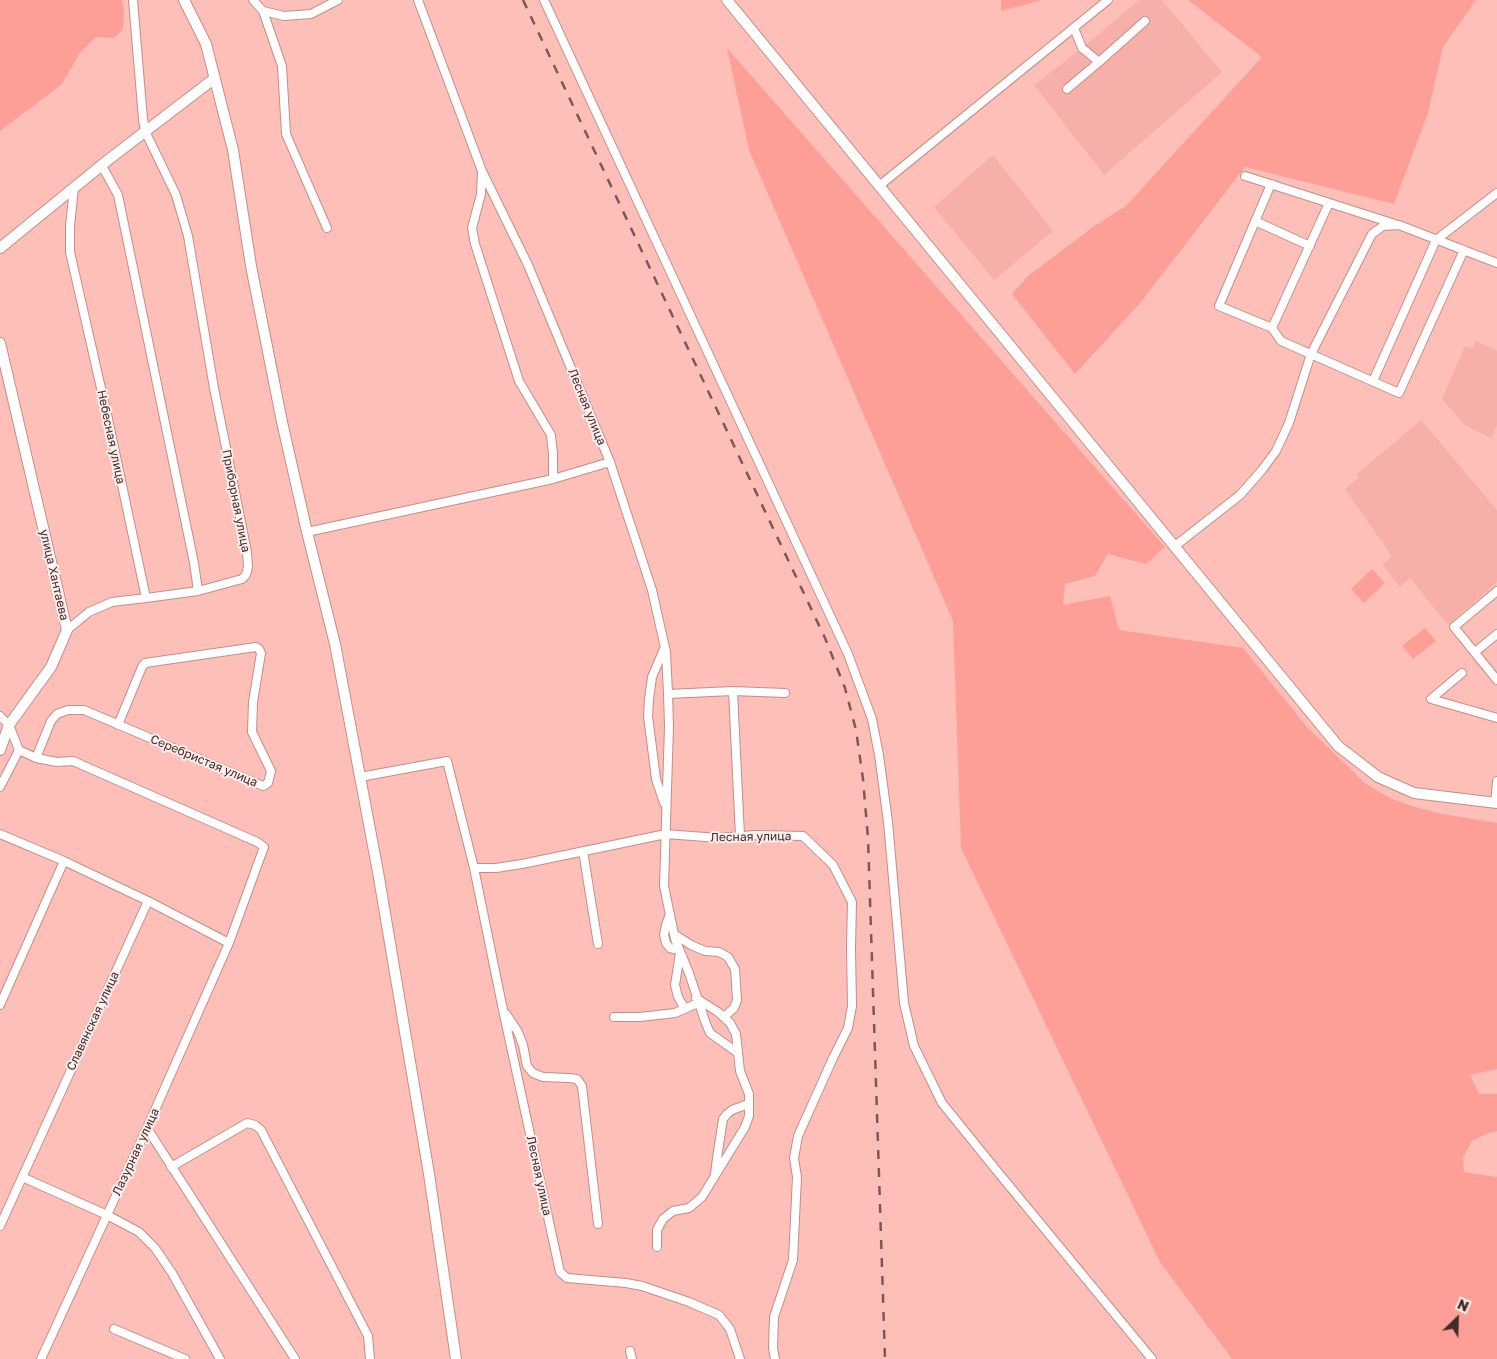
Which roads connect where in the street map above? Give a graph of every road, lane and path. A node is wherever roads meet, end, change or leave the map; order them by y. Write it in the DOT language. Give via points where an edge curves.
graph roads {
  1 [pos="133,0"];
  2 [pos="184,0"];
  3 [pos="253,0"];
  4 [pos="338,0"];
  5 [pos="418,0"];
  6 [pos="544,0"];
  7 [pos="727,0"];
  8 [pos="1108,0"];
  9 [pos="263,11"];
  10 [pos="1145,21"];
  11 [pos="1074,28"];
  12 [pos="1099,62"];
  13 [pos="215,78"];
  14 [pos="1067,88"];
  15 [pos="146,131"];
  16 [pos="102,166"];
  17 [pos="482,170"];
  18 [pos="1245,176"];
  19 [pos="1271,184"];
  20 [pos="879,186"];
  21 [pos="74,188"];
  22 [pos="1497,193"];
  23 [pos="1329,203"];
  24 [pos="1256,221"];
  25 [pos="1400,225"];
  26 [pos="327,228"];
  27 [pos="1436,240"];
  28 [pos="1310,246"];
  29 [pos="0,248"];
  30 [pos="1464,250"];
  31 [pos="1497,263"];
  32 [pos="1272,328"];
  33 [pos="0,344"];
  34 [pos="1310,354"];
  35 [pos="1373,381"];
  36 [pos="610,462"];
  37 [pos="553,479"];
  38 [pos="307,532"];
  39 [pos="1175,546"];
  40 [pos="198,591"];
  41 [pos="1497,591"];
  42 [pos="146,598"];
  43 [pos="67,630"];
  44 [pos="1497,634"];
  45 [pos="665,647"];
  46 [pos="1475,652"];
  47 [pos="1462,673"];
  48 [pos="1497,680"];
  49 [pos="733,691"];
  50 [pos="785,693"];
  51 [pos="668,694"];
  52 [pos="0,716"];
  53 [pos="1497,718"];
  54 [pos="118,725"];
  55 [pos="5,727"];
  56 [pos="0,750"];
  57 [pos="19,750"];
  58 [pos="36,758"];
  59 [pos="360,777"];
  60 [pos="1497,781"];
  61 [pos="0,788"];
  62 [pos="1496,803"];
  63 [pos="667,810"];
  64 [pos="0,834"];
  65 [pos="666,834"];
  66 [pos="740,836"];
  67 [pos="583,851"];
  68 [pos="64,861"];
  69 [pos="474,868"];
  70 [pos="148,901"];
  71 [pos="670,914"];
  72 [pos="674,934"];
  73 [pos="229,944"];
  74 [pos="598,944"];
  75 [pos="679,951"];
  76 [pos="697,1000"];
  77 [pos="0,1005"];
  78 [pos="685,1009"];
  79 [pos="503,1010"];
  80 [pos="614,1017"];
  81 [pos="724,1017"];
  82 [pos="738,1052"];
  83 [pos="748,1104"];
  84 [pos="147,1128"];
  85 [pos="171,1166"];
  86 [pos="715,1175"];
  87 [pos="22,1177"];
  88 [pos="107,1215"];
  89 [pos="598,1224"];
  90 [pos="0,1226"];
  91 [pos="657,1247"];
  92 [pos="114,1329"];
  93 [pos="41,1359"];
  94 [pos="185,1359"];
  95 [pos="220,1359"];
  96 [pos="295,1359"];
  97 [pos="370,1359"];
  98 [pos="456,1359"];
  99 [pos="740,1359"];
  100 [pos="775,1359"];
  101 [pos="1152,1359"];
  1 -- 15 [label="street"];
  2 -- 13 [label="street" via="206,44"];
  3 -- 9 [label="street"];
  4 -- 9 [label="street" via="311,14 284,16"];
  5 -- 17 [label="street, Лесная улица"];
  6 -- 101 [label="street" via="848,654 872,719 888,822 904,1003 914,1046 942,1103"];
  7 -- 20 [label="street"];
  8 -- 11 [label="street"];
  9 -- 26 [label="street" via="282,66 286,134"];
  10 -- 12 [label="street"];
  11 -- 12 [label="street" via="1082,48"];
  11 -- 20 [label="street"];
  12 -- 14 [label="street"];
  13 -- 15 [label="street"];
  13 -- 38 [label="street" via="233,150 253,275"];
  15 -- 16 [label="street"];
  15 -- 40 [label="street, Приборная улица" via="176,195 188,236 247,552 248,567 242,579"];
  16 -- 21 [label="street"];
  16 -- 40 [label="street" via="118,195"];
  17 -- 36 [label="street, Лесная улица" via="528,265"];
  17 -- 37 [label="street" via="481,194 472,228 475,244 519,381 551,435"];
  18 -- 19 [label="street"];
  19 -- 23 [label="street"];
  19 -- 24 [label="street"];
  20 -- 39 [label="street"];
  21 -- 29 [label="street"];
  21 -- 42 [label="street, Небесная улица" via="70,252"];
  22 -- 27 [label="street"];
  23 -- 25 [label="street"];
  23 -- 28 [label="street"];
  24 -- 28 [label="street"];
  24 -- 32 [label="street" via="1219,306"];
  25 -- 27 [label="street"];
  25 -- 34 [label="street" via="1383,226 1372,234"];
  27 -- 30 [label="street"];
  27 -- 35 [label="street"];
  28 -- 32 [label="street"];
  30 -- 31 [label="street"];
  30 -- 35 [label="street" via="1399,392"];
  32 -- 34 [label="street" via="1281,341"];
  33 -- 43 [label="street, улица Хантаева"];
  34 -- 35 [label="street"];
  34 -- 39 [label="street" via="1276,451 1240,495"];
  36 -- 37 [label="street"];
  36 -- 45 [label="street, Лесная улица" via="652,590"];
  37 -- 38 [label="street"];
  38 -- 59 [label="street" via="335,644"];
  39 -- 62 [label="street" via="1338,746 1378,777 1414,793"];
  40 -- 42 [label="street"];
  41 -- 46 [label="street" via="1454,627"];
  42 -- 43 [label="street" via="112,602 89,612"];
  43 -- 55 [label="street, улица Хантаева" via="51,667"];
  44 -- 46 [label="street"];
  45 -- 51 [label="street, Лесная улица"];
  45 -- 63 [label="street" via="652,677 648,716 656,779"];
  46 -- 48 [label="street"];
  47 -- 53 [label="street" via="1431,698"];
  49 -- 50 [label="street"];
  49 -- 51 [label="street"];
  49 -- 66 [label="street"];
  51 -- 63 [label="street, Лесная улица"];
  52 -- 55 [label="street"];
  54 -- 54 [label="street, Серебристая улица" via="262,786 268,784 271,771 252,732 261,653 256,647 145,664"];
  54 -- 58 [label="street, Серебристая улица" via="84,710 57,714"];
  55 -- 56 [label="street, улица Хантаева"];
  55 -- 57 [label="street"];
  57 -- 58 [label="street, Лазурная улица"];
  57 -- 61 [label="street"];
  58 -- 73 [label="street, Лазурная улица" via="73,761 264,847"];
  59 -- 69 [label="street, Лесная улица" via="446,761"];
  59 -- 98 [label="street" via="429,1174"];
  60 -- 62 [label="street"];
  63 -- 65 [label="street, Лесная улица"];
  64 -- 68 [label="street"];
  65 -- 66 [label="street, Лесная улица" via="718,838"];
  65 -- 67 [label="street"];
  65 -- 71 [label="street, Лесная улица" via="664,886"];
  66 -- 100 [label="street, Лесная улица" via="804,836 833,865 852,902 852,1006 848,1028 798,1136 794,1158 798,1177 793,1260 774,1317"];
  67 -- 69 [label="street" via="496,868"];
  67 -- 74 [label="street"];
  68 -- 70 [label="street"];
  68 -- 77 [label="street"];
  69 -- 79 [label="street, Лесная улица"];
  70 -- 73 [label="street"];
  70 -- 87 [label="street, Славянская улица"];
  71 -- 72 [label="street, Лесная улица"];
  71 -- 75 [label="street" via="664,935 670,948"];
  72 -- 75 [label="street, Лесная улица"];
  72 -- 81 [label="street" via="691,946 728,957 735,968 737,1000"];
  73 -- 84 [label="street, Лазурная улица"];
  75 -- 76 [label="street, Лесная улица" via="690,973"];
  75 -- 78 [label="street" via="675,986"];
  76 -- 78 [label="street"];
  76 -- 81 [label="street"];
  76 -- 82 [label="street, Лесная улица" via="710,1033"];
  78 -- 80 [label="street" via="640,1017"];
  79 -- 89 [label="street" via="518,1032 532,1073 577,1080 582,1086"];
  79 -- 99 [label="street, Лесная улица" via="560,1272 567,1278 642,1286 719,1315 730,1329"];
  81 -- 82 [label="street" via="736,1034"];
  82 -- 83 [label="street" via="740,1071 749,1094"];
  83 -- 86 [label="street" via="749,1116 745,1127"];
  83 -- 86 [label="street" via="732,1110 723,1119"];
  84 -- 85 [label="street"];
  84 -- 88 [label="street, Лазурная улица"];
  85 -- 96 [label="street"];
  85 -- 97 [label="street" via="246,1124 261,1130 368,1336"];
  86 -- 91 [label="street" via="702,1197 689,1208 673,1211 663,1218 657,1230"];
  87 -- 88 [label="street"];
  87 -- 90 [label="street, Славянская улица"];
  88 -- 93 [label="street, Лазурная улица"];
  88 -- 95 [label="street" via="139,1232 155,1248"];
  92 -- 94 [label="street"];
}
